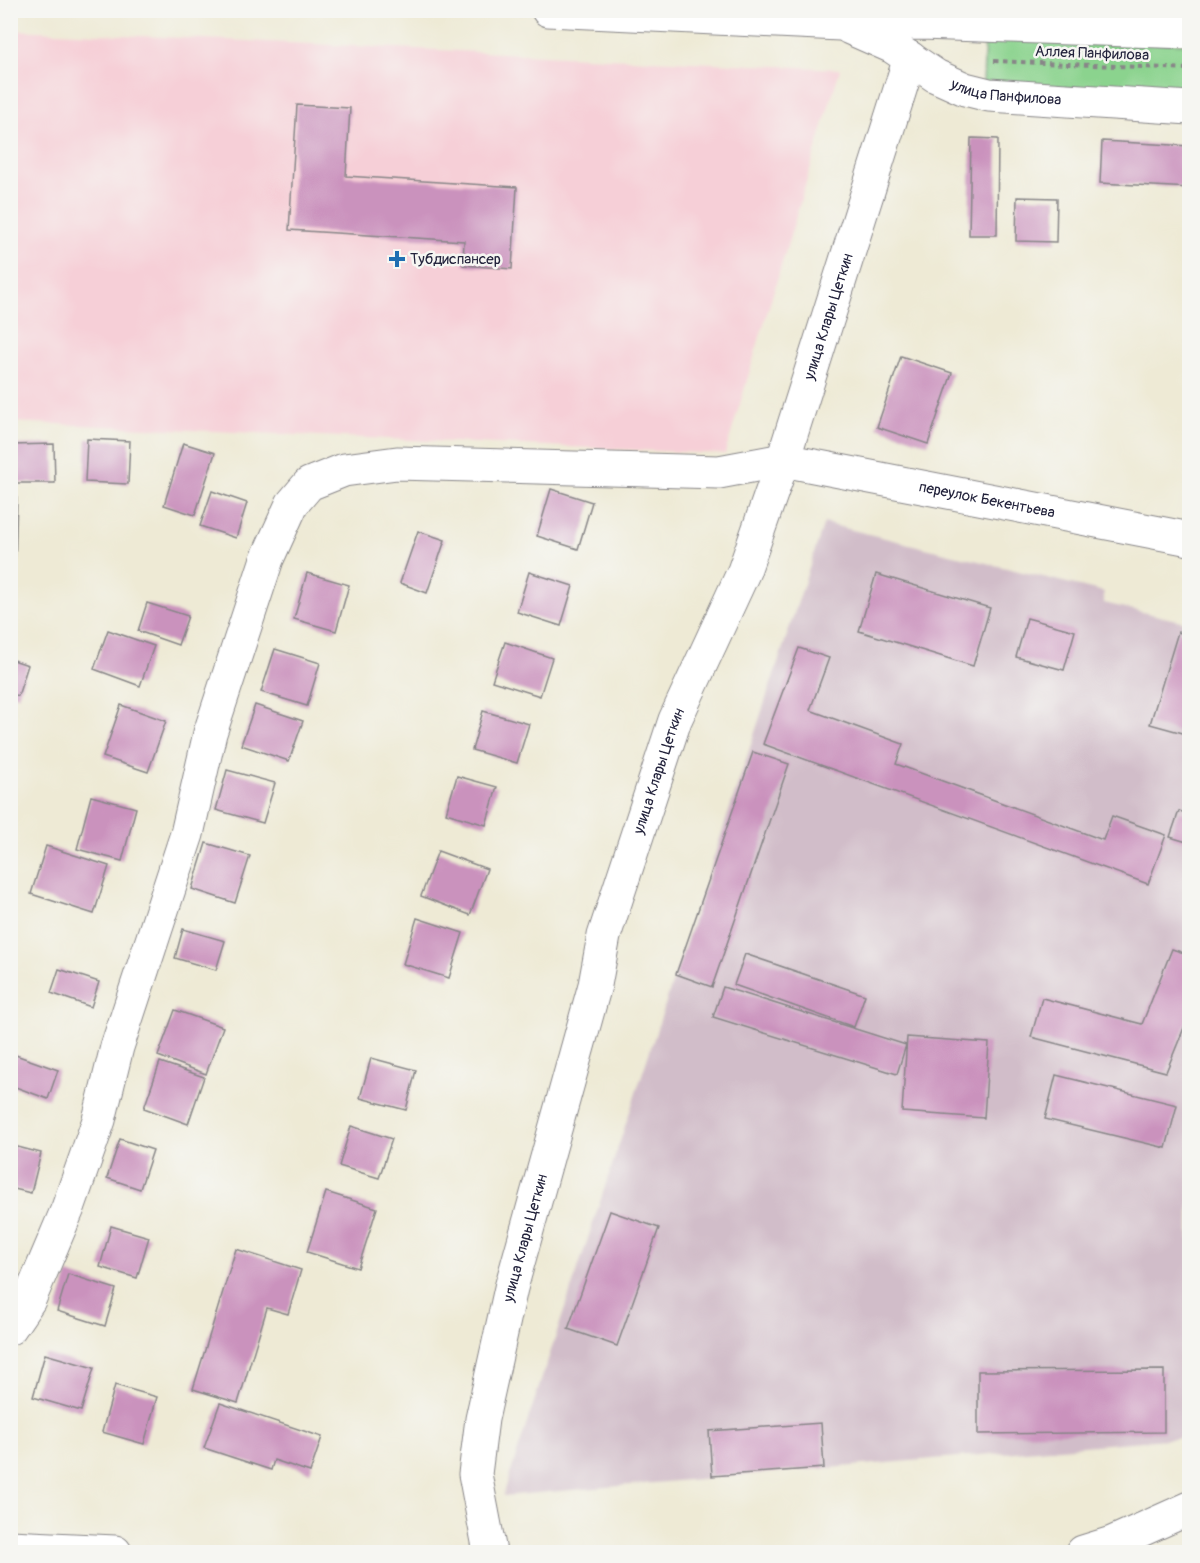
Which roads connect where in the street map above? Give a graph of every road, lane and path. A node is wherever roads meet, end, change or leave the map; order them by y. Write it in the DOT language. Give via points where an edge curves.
graph roads {
  1 [pos="548,10"];
  2 [pos="923,17"];
  3 [pos="840,24"];
  4 [pos="1190,32"];
  5 [pos="910,58"];
  6 [pos="994,61"];
  7 [pos="1190,69"];
  8 [pos="1190,108"];
  9 [pos="783,460"];
  10 [pos="1190,539"];
  11 [pos="10,1328"];
  12 [pos="1190,1508"];
  13 [pos="10,1547"];
  14 [pos="115,1552"];
  15 [pos="490,1552"];
  16 [pos="1083,1552"];
  1 -- 3 [label="street, улица Панфилова"];
  2 -- 3 [label="street, улица Панфилова"];
  2 -- 4 [label="street, улица Панфилова"];
  2 -- 5 [label="street, улица Клары Цеткин"];
  3 -- 5 [label="street, улица Панфилова"];
  5 -- 8 [label="street, улица Панфилова" via="936,76 989,95"];
  5 -- 9 [label="street, улица Клары Цеткин"];
  6 -- 7 [label="path, Аллея Панфилова"];
  9 -- 10 [label="street, переулок Бекентьева"];
  9 -- 11 [label="street" via="719,472 397,463 344,470 309,484 292,504 263,570 210,733 187,834 68,1209 29,1300"];
  9 -- 15 [label="street, улица Клары Цеткин" via="744,571 675,720 604,936 595,985 511,1288 482,1419 475,1474"];
  12 -- 16 [label="street"];
  13 -- 14 [label="street"];
}
